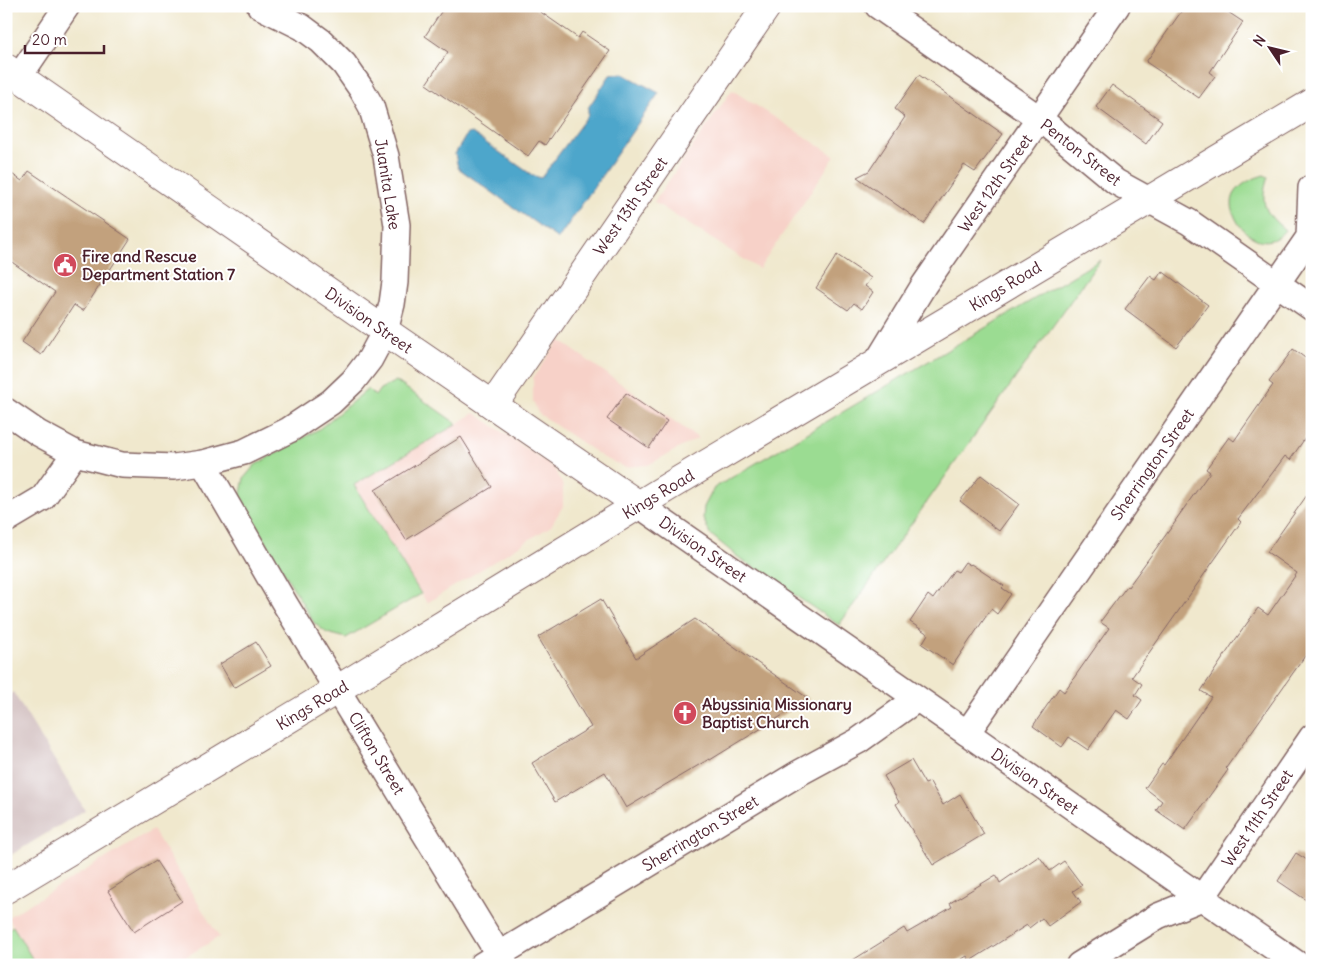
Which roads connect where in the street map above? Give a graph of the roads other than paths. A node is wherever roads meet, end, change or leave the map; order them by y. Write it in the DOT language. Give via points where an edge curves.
graph roads {
  1 [pos="67,6"];
  2 [pos="260,6"];
  3 [pos="767,6"];
  4 [pos="878,6"];
  5 [pos="1117,6"];
  6 [pos="13,72"];
  7 [pos="1312,102"];
  8 [pos="1040,119"];
  9 [pos="1311,188"];
  10 [pos="1149,200"];
  11 [pos="1276,284"];
  12 [pos="1312,308"];
  13 [pos="385,331"];
  14 [pos="877,362"];
  15 [pos="493,405"];
  16 [pos="6,411"];
  17 [pos="75,453"];
  18 [pos="203,463"];
  19 [pos="639,505"];
  20 [pos="6,520"];
  21 [pos="338,689"];
  22 [pos="917,699"];
  23 [pos="967,733"];
  24 [pos="1312,737"];
  25 [pos="6,889"];
  26 [pos="1202,898"];
  27 [pos="495,961"];
  28 [pos="1079,965"];
  29 [pos="1299,965"];
  1 -- 6 [label="street"];
  2 -- 13 [label="street, Juanita Lake" via="302,27 321,41 344,64 371,106 386,156 397,226 395,282"];
  3 -- 15 [label="main road, West 13th Street"];
  4 -- 8 [label="street, Penton Street"];
  5 -- 8 [label="street, West 12th Street"];
  6 -- 13 [label="main road, Division Street"];
  7 -- 10 [label="main road, Kings Road"];
  8 -- 10 [label="street, Penton Street" via="1116,182"];
  8 -- 14 [label="street, West 12th Street" via="924,285"];
  9 -- 11 [label="street, Sherrington Street" via="1309,237"];
  10 -- 11 [label="street, Penton Street" via="1189,222"];
  10 -- 14 [label="main road, Kings Road"];
  11 -- 12 [label="street, Penton Street"];
  11 -- 23 [label="street, Sherrington Street"];
  13 -- 15 [label="main road, Division Street"];
  13 -- 18 [label="street, Juanita Lake" via="370,359 331,402 289,430 244,452"];
  14 -- 19 [label="main road, Kings Road"];
  15 -- 19 [label="main road, Division Street"];
  16 -- 17 [label="street, Juanita Lake"];
  17 -- 18 [label="street, Juanita Lake" via="122,465 174,467"];
  17 -- 20 [label="street" via="43,498"];
  18 -- 21 [label="street, Clifton Street"];
  19 -- 21 [label="main road, Kings Road"];
  19 -- 22 [label="street, Division Street"];
  21 -- 25 [label="main road, Kings Road"];
  21 -- 27 [label="street, Clifton Street"];
  22 -- 23 [label="street, Division Street"];
  22 -- 27 [label="street, Sherrington Street" via="858,741 799,773"];
  23 -- 26 [label="street, Division Street"];
  24 -- 26 [label="street, West 11th Street"];
  26 -- 28 [label="street" via="1158,916"];
  26 -- 29 [label="street, Division Street"];
}
